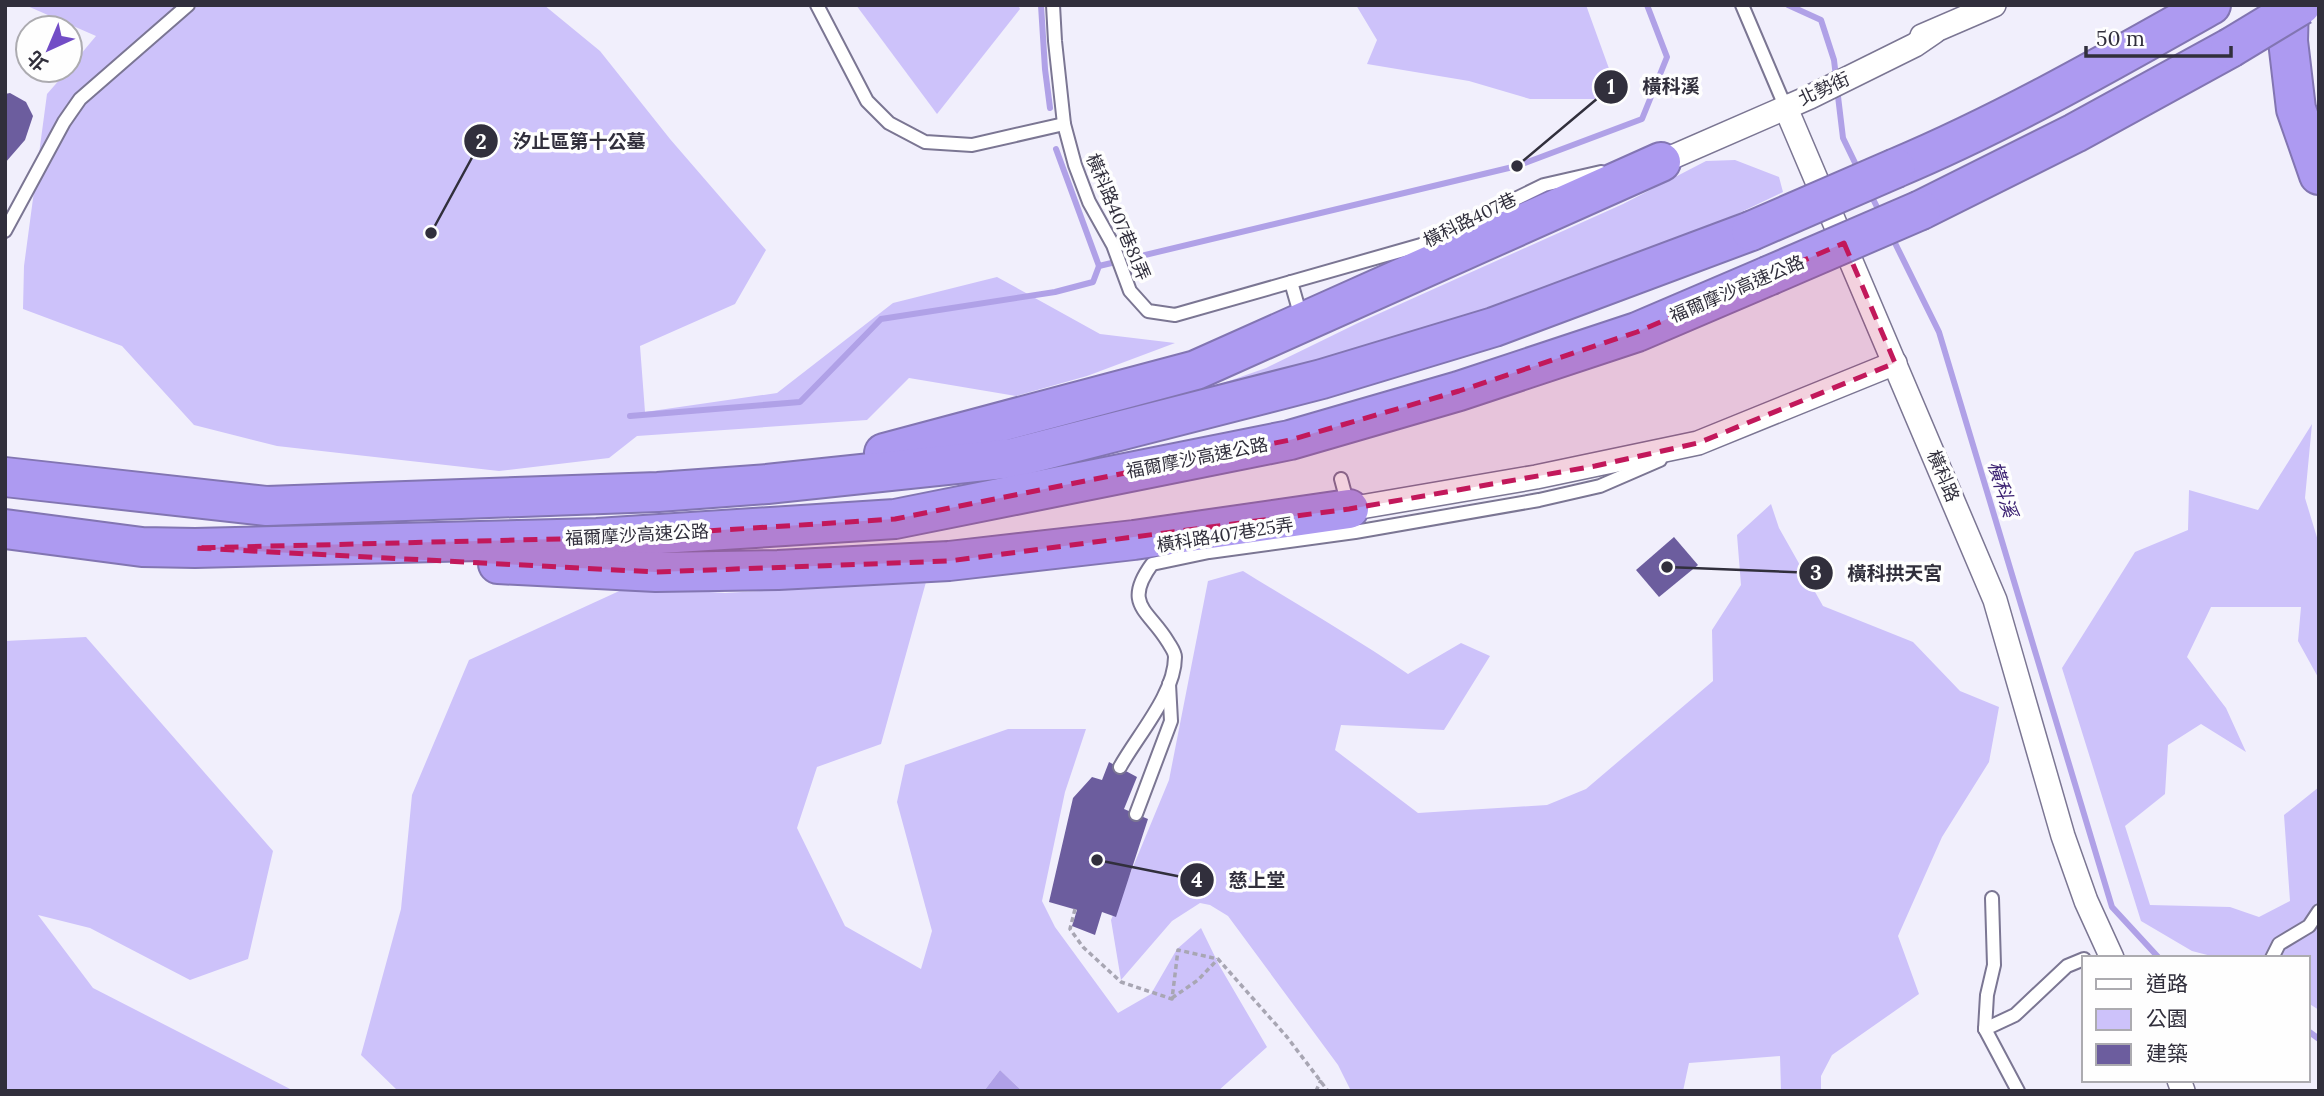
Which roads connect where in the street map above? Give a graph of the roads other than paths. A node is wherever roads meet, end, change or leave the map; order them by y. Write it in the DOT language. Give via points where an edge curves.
graph roads {
  1 [pos="188,5"];
  2 [pos="817,5"];
  3 [pos="1053,5"];
  4 [pos="1742,5"];
  5 [pos="1994,5"];
  6 [pos="2211,5"];
  7 [pos="2289,5"];
  8 [pos="2301,5"];
  9 [pos="1785,106"];
  10 [pos="1064,124"];
  11 [pos="1661,162"];
  12 [pos="2319,175"];
  13 [pos="5,231"];
  14 [pos="1292,282"];
  15 [pos="1299,310"];
  16 [pos="1148,311"];
  17 [pos="1895,363"];
  18 [pos="5,477"];
  19 [pos="767,484"];
  20 [pos="1349,507"];
  21 [pos="5,530"];
  22 [pos="195,548"];
  23 [pos="1169,684"];
  24 [pos="1120,768"];
  25 [pos="1136,814"];
  26 [pos="1992,898"];
  27 [pos="2319,911"];
  28 [pos="2098,956"];
  29 [pos="2273,956"];
  30 [pos="2082,961"];
  31 [pos="1985,1029"];
  32 [pos="2018,1091"];
  1 -- 13 [label="lane" via="80,99"];
  2 -- 10 [label="lane" via="867,101 889,123 925,142 972,145"];
  3 -- 10 [label="lane, 橫科路407巷81弄"];
  4 -- 9 [label="lane, 橫科路"];
  5 -- 9 [label="street, 北勢街"];
  6 -- 19 [label="highway, bridge" via="1955,143 1751,231 1494,327 1322,379 1013,458"];
  7 -- 12 [label="highway" via="2296,109"];
  8 -- 22 [label="highway, 福爾摩沙高速公路, bridge" via="2075,132 1921,210 1769,276 1637,332 1290,440 895,519 597,538"];
  9 -- 11 [label="street, 橫科路407巷"];
  9 -- 17 [label="street, 橫科路"];
  10 -- 16 [label="lane, 橫科路407巷81弄" via="1079,177 1124,278"];
  11 -- 14 [label="lane, 橫科路407巷" via="1544,185 1421,245"];
  11 -- 19 [label="highway" via="1196,370"];
  14 -- 15 [label="lane"];
  14 -- 16 [label="lane, 橫科路407巷" via="1175,315"];
  17 -- 20 [label="street" via="1698,443 1536,477"];
  17 -- 28 [label="street, 橫科路" via="1994,600 2086,901"];
  18 -- 19 [label="highway" via="267,506"];
  20 -- 22 [label="highway" via="1133,540 962,559 778,570 656,572"];
  20 -- 23 [label="lane, 橫科路407巷25弄" via="1209,552 1152,564 1138,596 1142,610 1175,655"];
  21 -- 22 [label="highway, 福爾摩沙高速公路" via="142,547"];
  23 -- 24 [label="lane, 橫科路407巷25弄"];
  23 -- 25 [label="lane" via="1171,721"];
  26 -- 31 [label="lane" via="1994,965"];
  27 -- 29 [label="lane" via="2309,926 2279,944"];
  30 -- 31 [label="lane" via="2067,966 2015,1015"];
  31 -- 32 [label="lane"];
}
